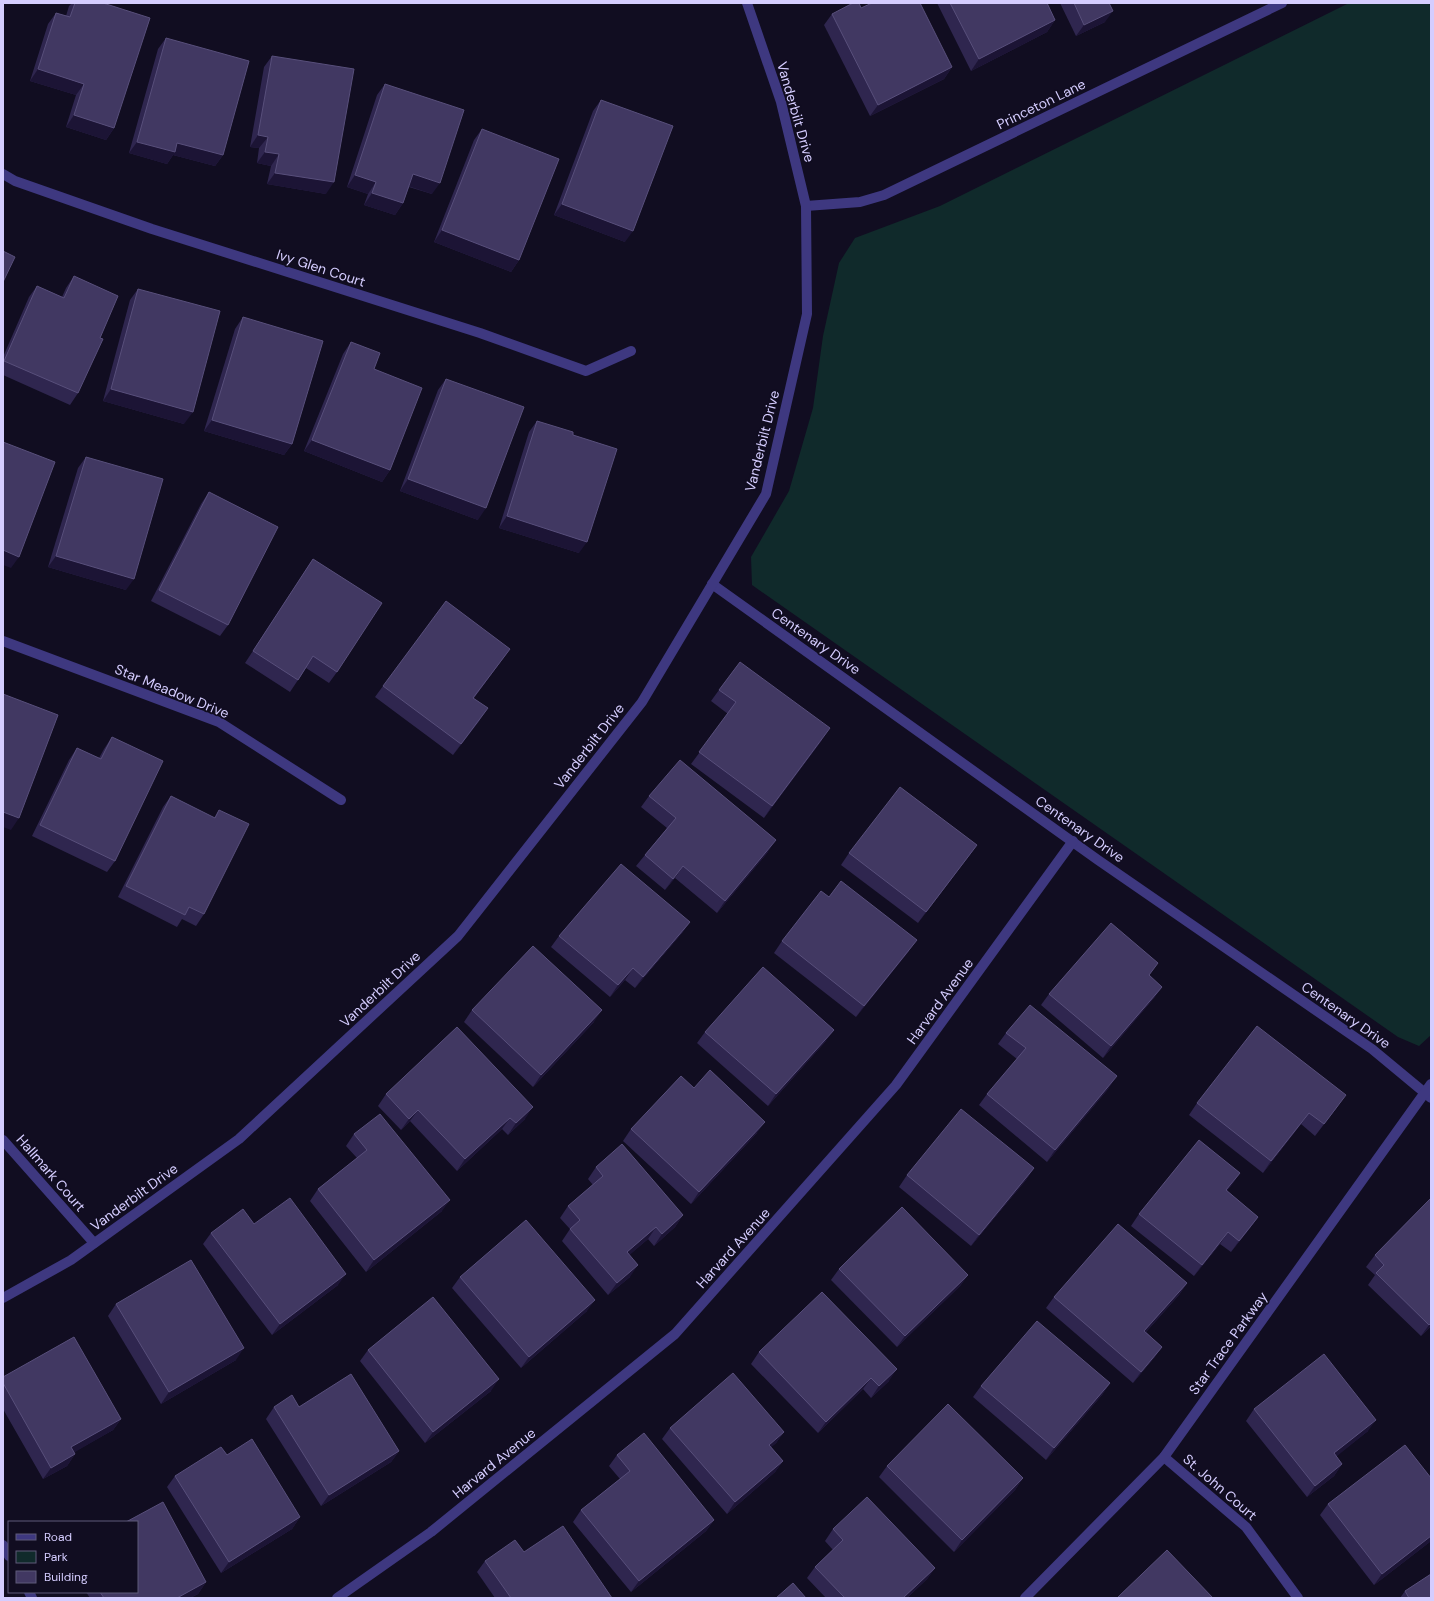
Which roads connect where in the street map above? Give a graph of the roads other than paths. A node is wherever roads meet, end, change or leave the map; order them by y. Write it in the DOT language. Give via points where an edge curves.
graph roads {
  1 [pos="747,3"];
  2 [pos="1282,3"];
  3 [pos="3,174"];
  4 [pos="806,206"];
  5 [pos="631,351"];
  6 [pos="712,584"];
  7 [pos="3,641"];
  8 [pos="341,800"];
  9 [pos="1073,841"];
  10 [pos="1429,1091"];
  11 [pos="3,1140"];
  12 [pos="94,1243"];
  13 [pos="3,1298"];
  14 [pos="1164,1457"];
  15 [pos="3,1545"];
  16 [pos="8,1554"];
  17 [pos="337,1598"];
  18 [pos="1025,1598"];
  19 [pos="1298,1598"];
  1 -- 4 [label="street, Vanderbilt Drive" via="782,102"];
  2 -- 4 [label="street, Princeton Lane" via="884,195 860,202"];
  3 -- 5 [label="street, Ivy Glen Court" via="15,181 152,229 480,333 586,371"];
  4 -- 6 [label="street, Vanderbilt Drive" via="807,314 766,494"];
  6 -- 9 [label="street, Centenary Drive"];
  6 -- 12 [label="street, Vanderbilt Drive" via="642,702 458,936 239,1139"];
  7 -- 8 [label="street, Star Meadow Drive" via="219,722"];
  9 -- 10 [label="street, Centenary Drive"];
  9 -- 17 [label="street, Harvard Avenue" via="896,1085 675,1334 431,1532"];
  10 -- 14 [label="street, Star Trace Parkway"];
  11 -- 12 [label="street, Hallmark Court"];
  12 -- 13 [label="street, Vanderbilt Drive" via="72,1260"];
  14 -- 18 [label="street, Star Trace Parkway"];
  14 -- 19 [label="street, St. John Court" via="1246,1527"];
  15 -- 16 [label="street"];
}
